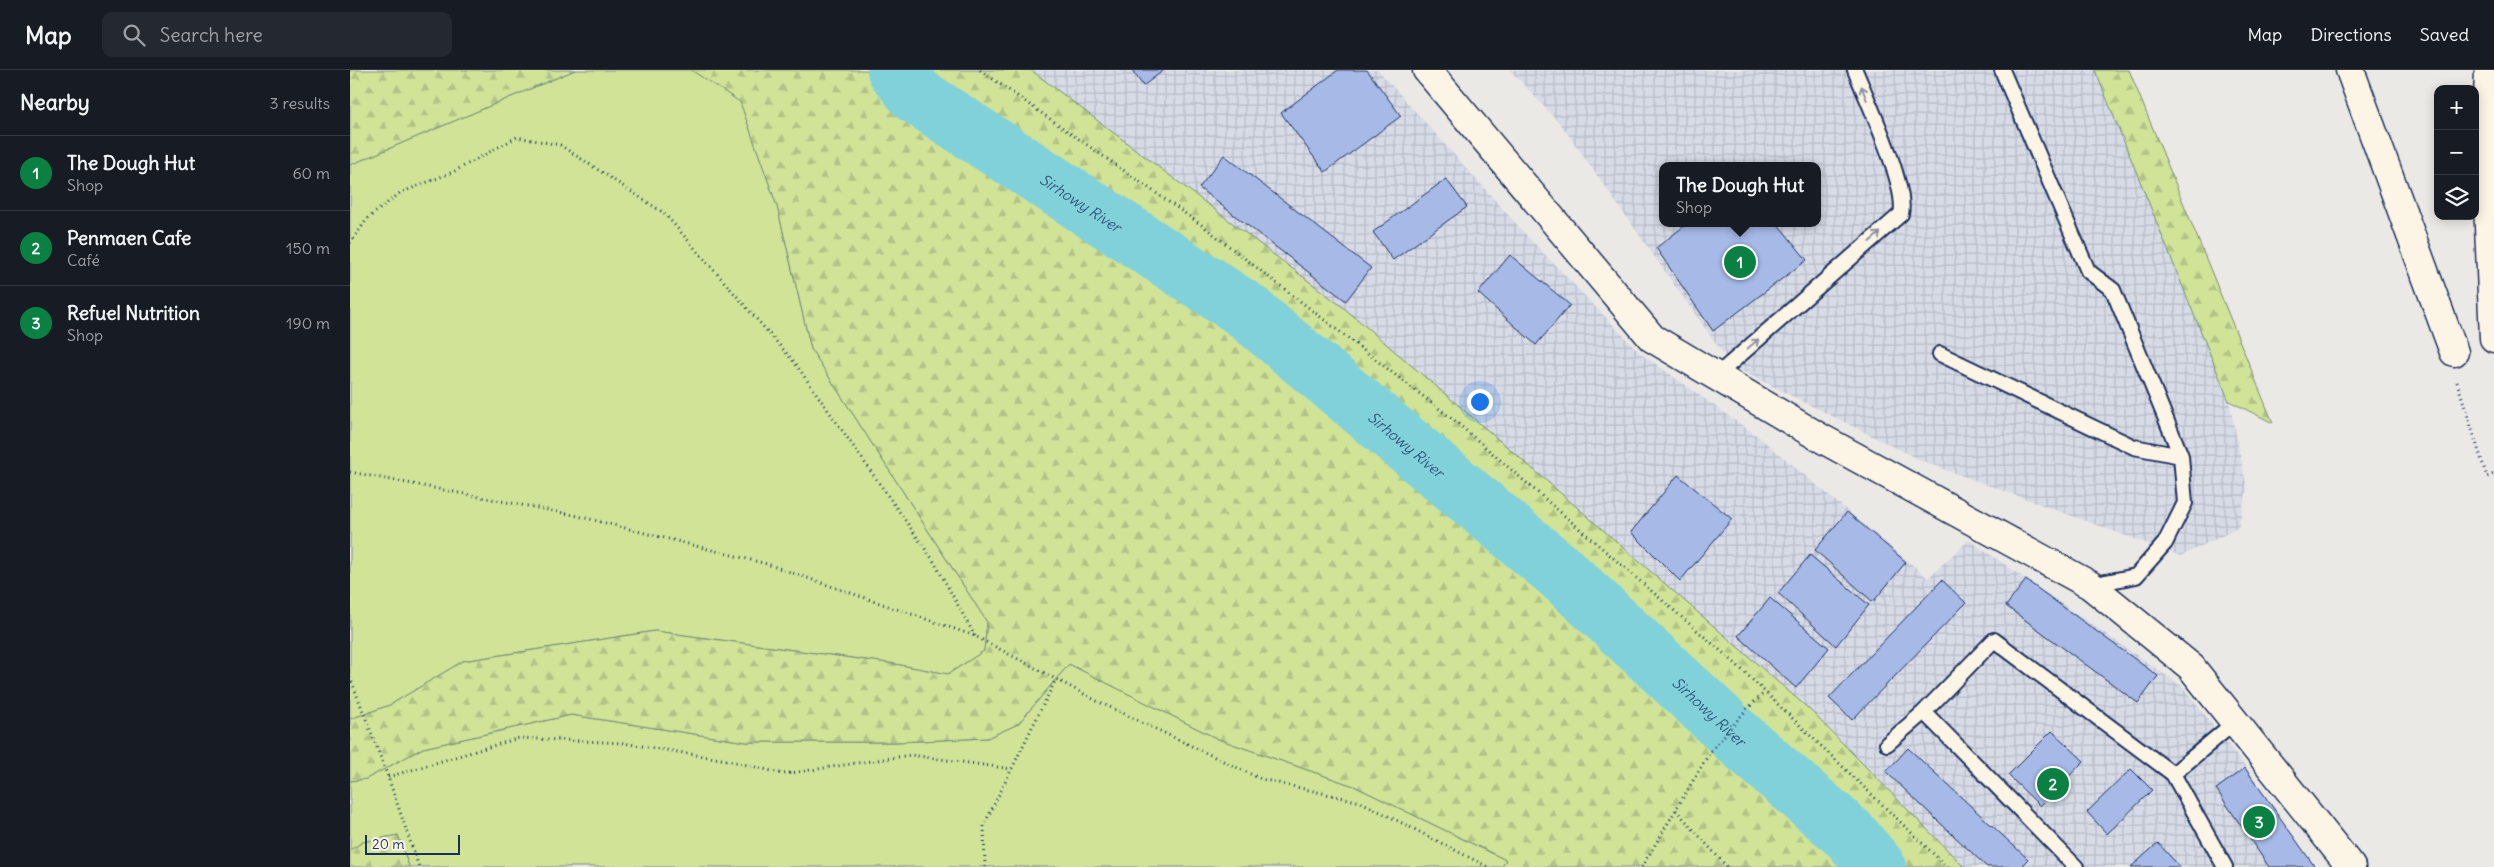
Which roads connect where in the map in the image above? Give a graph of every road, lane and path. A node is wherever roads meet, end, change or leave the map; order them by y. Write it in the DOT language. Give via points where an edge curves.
graph roads {
  1 [pos="980,70"];
  2 [pos="1427,70"];
  3 [pos="1855,70"];
  4 [pos="2002,70"];
  5 [pos="2350,70"];
  6 [pos="2489,70"];
  7 [pos="2490,159"];
  8 [pos="350,244"];
  9 [pos="2494,338"];
  10 [pos="2454,352"];
  11 [pos="1940,354"];
  12 [pos="1716,376"];
  13 [pos="2181,456"];
  14 [pos="350,472"];
  15 [pos="2494,474"];
  16 [pos="2090,585"];
  17 [pos="975,636"];
  18 [pos="350,677"];
  19 [pos="1056,679"];
  20 [pos="1765,692"];
  21 [pos="1924,712"];
  22 [pos="2235,722"];
  23 [pos="1887,744"];
  24 [pos="1012,769"];
  25 [pos="2173,774"];
  26 [pos="388,776"];
  27 [pos="1676,810"];
  28 [pos="419,867"];
  29 [pos="984,867"];
  30 [pos="1488,867"];
  31 [pos="1642,867"];
  32 [pos="1727,867"];
  33 [pos="1946,867"];
  34 [pos="2076,867"];
  35 [pos="2225,867"];
  36 [pos="2351,867"];
  1 -- 20 [label="path" via="1204,226 1455,421"];
  2 -- 12 [label="street" via="1652,338"];
  12 -- 3 [label="lane, one-way" via="1901,214 1903,206 1899,183"];
  4 -- 13 [label="lane" via="2088,271 2113,290"];
  5 -- 10 [label="street"];
  6 -- 7 [label="street"];
  7 -- 9 [label="street"];
  8 -- 17 [label="path" via="368,218 400,193 453,172 517,137 560,145 664,213 795,363 933,560"];
  10 -- 15 [label="path" via="2457,384 2487,477"];
  11 -- 13 [label="lane" via="2134,447"];
  12 -- 16 [label="street" via="1819,437"];
  13 -- 16 [label="lane" via="2185,503 2165,543 2136,576"];
  14 -- 17 [label="path" via="574,515 767,564"];
  16 -- 22 [label="street" via="2190,667"];
  17 -- 19 [label="path"];
  18 -- 26 [label="path"];
  19 -- 24 [label="path"];
  19 -- 30 [label="path" via="1261,779 1361,802"];
  20 -- 27 [label="path" via="1710,752"];
  20 -- 33 [label="path"];
  21 -- 23 [label="lane"];
  21 -- 25 [label="lane" via="1994,640"];
  21 -- 34 [label="lane"];
  22 -- 25 [label="lane"];
  22 -- 36 [label="street"];
  24 -- 26 [label="path" via="911,754 784,774 727,760 623,743 519,738"];
  24 -- 29 [label="path" via="984,825"];
  25 -- 35 [label="lane"];
  26 -- 28 [label="path"];
  27 -- 31 [label="path"];
  27 -- 32 [label="path"];
}
